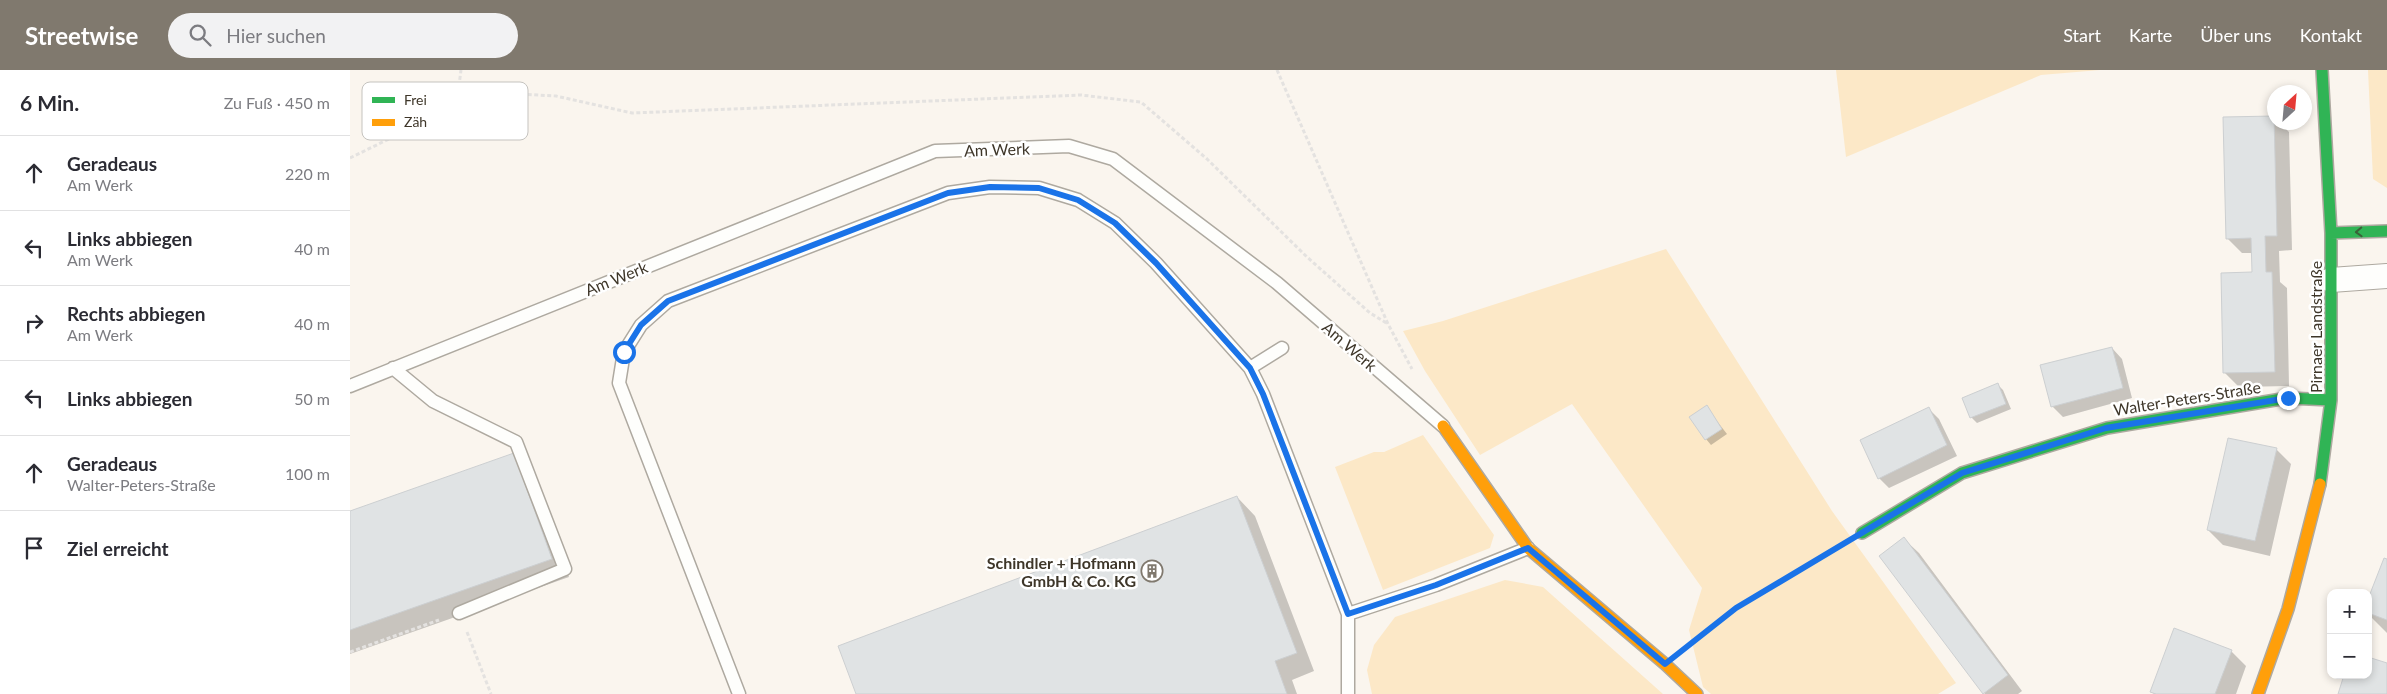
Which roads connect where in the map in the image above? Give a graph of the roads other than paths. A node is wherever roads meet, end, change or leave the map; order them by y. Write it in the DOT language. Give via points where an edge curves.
graph roads {
  1 [pos="2322,70"];
  2 [pos="2387,231"];
  3 [pos="2331,233"];
  4 [pos="2387,276"];
  5 [pos="2331,280"];
  6 [pos="1282,348"];
  7 [pos="393,368"];
  8 [pos="1250,368"];
  9 [pos="350,386"];
  10 [pos="2331,400"];
  11 [pos="1443,426"];
  12 [pos="1862,532"];
  13 [pos="1528,548"];
  14 [pos="459,613"];
  15 [pos="1348,614"];
  16 [pos="739,694"];
  17 [pos="1348,694"];
  18 [pos="1697,694"];
  19 [pos="2258,694"];
  1 -- 3 [label="street, Pirnaer Landstraße"];
  2 -- 3 [label="street, one-way"];
  3 -- 5 [label="street, Pirnaer Landstraße"];
  4 -- 5 [label="street"];
  5 -- 10 [label="street, Pirnaer Landstraße"];
  6 -- 8 [label="lane"];
  7 -- 9 [label="lane, Am Werk"];
  7 -- 11 [label="lane, Am Werk" via="936,151 1069,146 1113,159 1277,284"];
  7 -- 14 [label="lane" via="433,401 516,442 566,569"];
  8 -- 15 [label="lane"];
  8 -- 16 [label="lane" via="1156,263 1115,223 1078,200 1039,188 990,187 948,193 668,301 641,325 624,352 619,383"];
  10 -- 12 [label="street, Walter-Peters-Straße" via="2288,398 2106,428 1962,473"];
  10 -- 19 [label="street, Pirnaer Landstraße" via="2320,494 2288,609"];
  11 -- 13 [label="street, Am Werk"];
  13 -- 15 [label="lane" via="1436,585"];
  13 -- 18 [label="street, Am Werk"];
  15 -- 17 [label="lane"];
}
